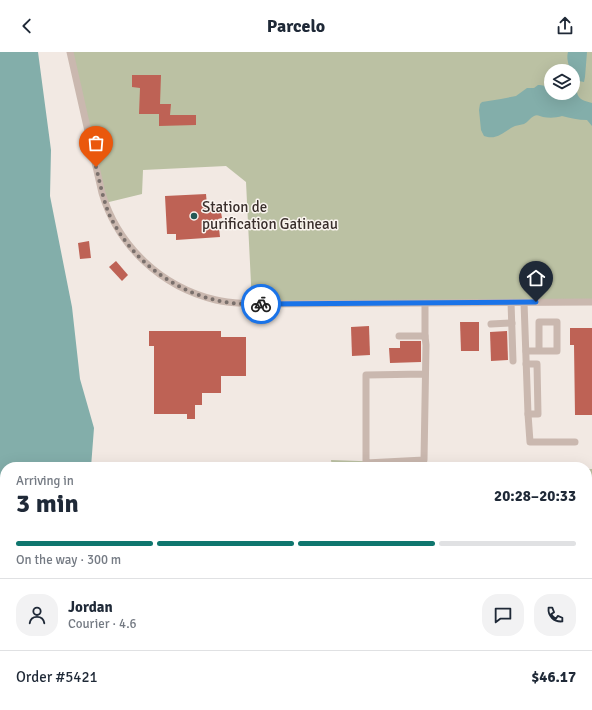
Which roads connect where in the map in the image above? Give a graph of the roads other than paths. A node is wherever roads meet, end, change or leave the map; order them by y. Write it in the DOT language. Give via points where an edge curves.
graph roads {
  1 [pos="70,52"];
  2 [pos="511,302"];
  3 [pos="524,302"];
  4 [pos="592,302"];
  5 [pos="425,303"];
  6 [pos="491,324"];
  7 [pos="512,324"];
  8 [pos="399,336"];
  9 [pos="426,336"];
  10 [pos="526,351"];
  11 [pos="538,351"];
  12 [pos="513,361"];
  13 [pos="526,364"];
  14 [pos="425,374"];
  15 [pos="528,414"];
  16 [pos="575,442"];
  1 -- 5 [label="street" via="107,208 129,245 161,275 203,296 236,303"];
  2 -- 3 [label="street"];
  2 -- 5 [label="street"];
  2 -- 7 [label="street"];
  3 -- 4 [label="street"];
  3 -- 10 [label="street"];
  5 -- 9 [label="street"];
  6 -- 7 [label="street"];
  7 -- 12 [label="street"];
  8 -- 9 [label="street"];
  9 -- 14 [label="street"];
  10 -- 11 [label="street"];
  10 -- 13 [label="street"];
  11 -- 11 [label="street" via="557,351 557,322 539,322"];
  13 -- 15 [label="street"];
  13 -- 15 [label="street" via="538,364 538,414"];
  14 -- 14 [label="street" via="424,460 366,462 366,375"];
  15 -- 16 [label="street" via="530,442"];
}
